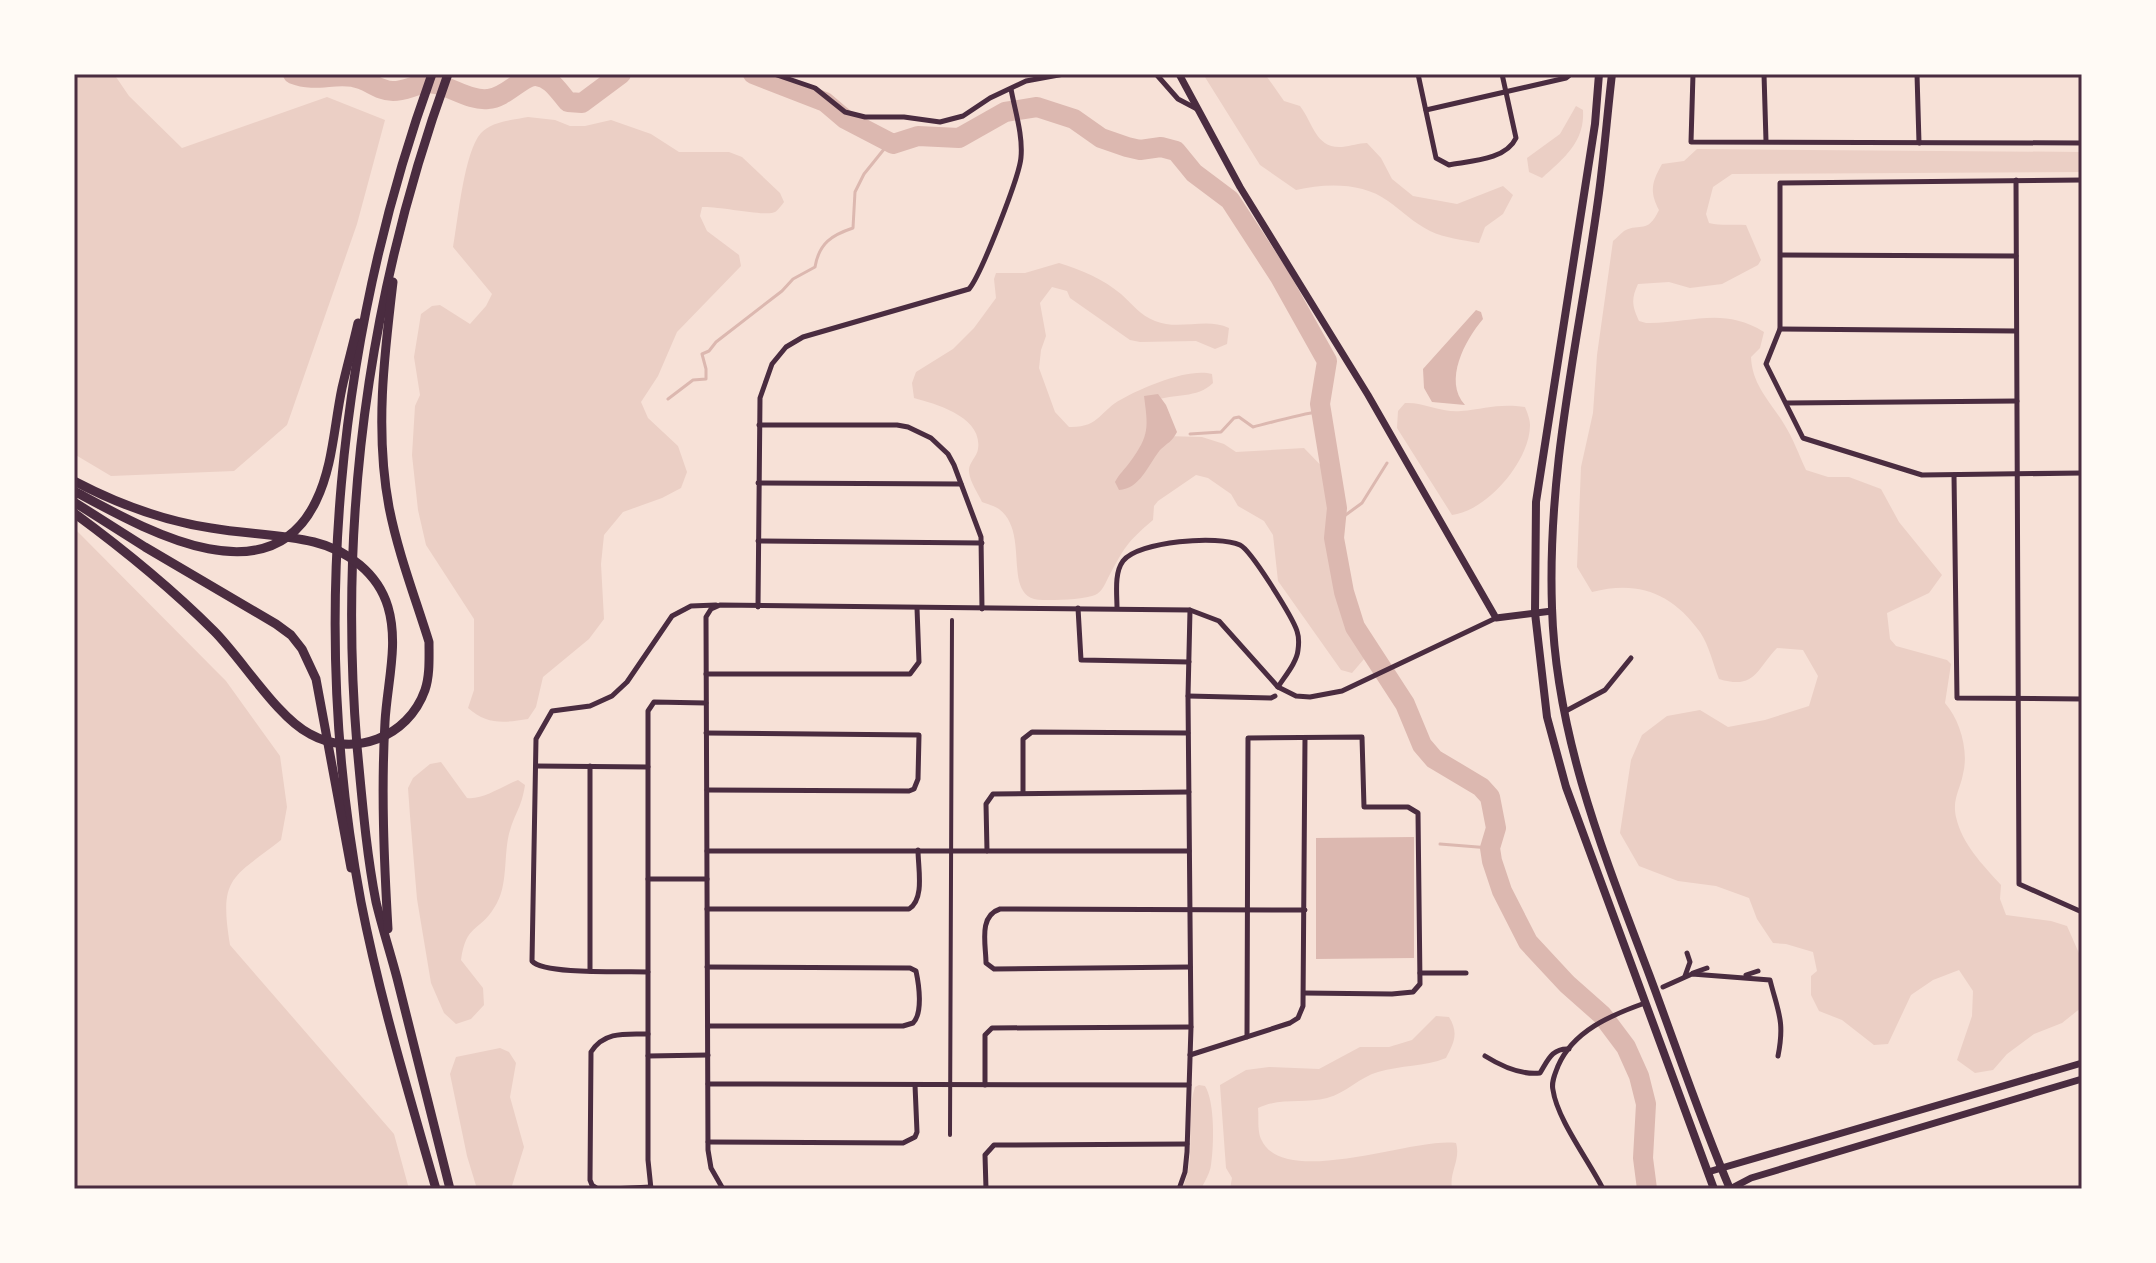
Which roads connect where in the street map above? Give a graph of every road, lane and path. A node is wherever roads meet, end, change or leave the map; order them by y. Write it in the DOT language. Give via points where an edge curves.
graph roads {
  1 [pos="432,74"];
  2 [pos="448,74"];
  3 [pos="774,74"];
  4 [pos="1064,74"];
  5 [pos="1156,74"];
  6 [pos="1179,74"];
  7 [pos="1418,74"];
  8 [pos="1502,74"];
  9 [pos="1571,74"];
  10 [pos="1599,74"];
  11 [pos="1612,74"];
  12 [pos="1693,74"];
  13 [pos="1764,74"];
  14 [pos="1917,74"];
  15 [pos="1011,89"];
  16 [pos="1506,92"];
  17 [pos="1426,110"];
  18 [pos="1199,111"];
  19 [pos="1766,141"];
  20 [pos="1919,143"];
  21 [pos="2082,143"];
  22 [pos="2016,180"];
  23 [pos="2082,180"];
  24 [pos="384,231"];
  25 [pos="400,231"];
  26 [pos="1781,255"];
  27 [pos="2016,256"];
  28 [pos="1780,329"];
  29 [pos="2016,331"];
  30 [pos="2017,401"];
  31 [pos="1787,403"];
  32 [pos="759,425"];
  33 [pos="2082,473"];
  34 [pos="1954,475"];
  35 [pos="2016,475"];
  36 [pos="74,481"];
  37 [pos="758,483"];
  38 [pos="961,484"];
  39 [pos="74,491"];
  40 [pos="74,502"];
  41 [pos="74,513"];
  42 [pos="758,541"];
  43 [pos="982,543"];
  44 [pos="720,605"];
  45 [pos="758,607"];
  46 [pos="917,608"];
  47 [pos="1078,608"];
  48 [pos="1117,608"];
  49 [pos="982,609"];
  50 [pos="1190,610"];
  51 [pos="1552,611"];
  52 [pos="1535,613"];
  53 [pos="1496,618"];
  54 [pos="952,620"];
  55 [pos="1631,658"];
  56 [pos="1189,662"];
  57 [pos="706,674"];
  58 [pos="1278,687"];
  59 [pos="1188,696"];
  60 [pos="1275,696"];
  61 [pos="2018,698"];
  62 [pos="2082,699"];
  63 [pos="706,703"];
  64 [pos="1563,712"];
  65 [pos="706,733"];
  66 [pos="1188,733"];
  67 [pos="1305,738"];
  68 [pos="536,766"];
  69 [pos="590,766"];
  70 [pos="648,767"];
  71 [pos="707,790"];
  72 [pos="1189,792"];
  73 [pos="1023,793"];
  74 [pos="918,850"];
  75 [pos="953,850"];
  76 [pos="707,851"];
  77 [pos="987,851"];
  78 [pos="1189,851"];
  79 [pos="648,879"];
  80 [pos="707,879"];
  81 [pos="361,902"];
  82 [pos="707,909"];
  83 [pos="1190,910"];
  84 [pos="1248,910"];
  85 [pos="1305,910"];
  86 [pos="2082,912"];
  87 [pos="389,948"];
  88 [pos="1687,953"];
  89 [pos="707,967"];
  90 [pos="1190,967"];
  91 [pos="1707,968"];
  92 [pos="590,971"];
  93 [pos="1758,971"];
  94 [pos="648,972"];
  95 [pos="1420,973"];
  96 [pos="1466,973"];
  97 [pos="1692,974"];
  98 [pos="1684,977"];
  99 [pos="1741,977"];
  100 [pos="1774,982"];
  101 [pos="1663,987"];
  102 [pos="1304,993"];
  103 [pos="1775,996"];
  104 [pos="1646,1002"];
  105 [pos="708,1026"];
  106 [pos="1191,1027"];
  107 [pos="648,1034"];
  108 [pos="1247,1037"];
  109 [pos="1570,1049"];
  110 [pos="708,1055"];
  111 [pos="1190,1055"];
  112 [pos="648,1056"];
  113 [pos="1485,1056"];
  114 [pos="1778,1056"];
  115 [pos="2082,1063"];
  116 [pos="2082,1079"];
  117 [pos="708,1084"];
  118 [pos="915,1085"];
  119 [pos="950,1085"];
  120 [pos="985,1085"];
  121 [pos="1189,1085"];
  122 [pos="950,1135"];
  123 [pos="708,1142"];
  124 [pos="1187,1144"];
  125 [pos="1721,1168"];
  126 [pos="1708,1172"];
  127 [pos="651,1188"];
  128 [pos="436,1189"];
  129 [pos="450,1189"];
  130 [pos="598,1189"];
  131 [pos="611,1189"];
  132 [pos="723,1189"];
  133 [pos="986,1189"];
  134 [pos="1179,1189"];
  135 [pos="1603,1189"];
  136 [pos="1714,1189"];
  137 [pos="1730,1189"];
  1 -- 24 [label="highway"];
  2 -- 25 [label="highway"];
  3 -- 15 [label="street" via="815,88 845,112 940,122 963,116"];
  4 -- 15 [label="street"];
  5 -- 18 [label="street" via="1178,99"];
  6 -- 18 [label="street"];
  7 -- 17 [label="street"];
  8 -- 16 [label="street"];
  9 -- 16 [label="street"];
  10 -- 52 [label="main road" via="1536,502"];
  11 -- 51 [label="main road" via="1598,200 1558,445"];
  12 -- 19 [label="street" via="1691,142"];
  13 -- 19 [label="street"];
  14 -- 20 [label="street"];
  15 -- 32 [label="street" via="1021,159 977,280 962,292 792,342 766,375"];
  16 -- 17 [label="street"];
  16 -- 17 [label="street" via="1516,138 1496,156 1449,165 1436,158"];
  18 -- 53 [label="street"];
  19 -- 20 [label="street"];
  20 -- 21 [label="street"];
  22 -- 23 [label="street"];
  22 -- 26 [label="street" via="1780,183"];
  22 -- 27 [label="street"];
  24 -- 39 [label="highway" via="342,388 326,474 316,503 300,526 263,550 217,551 147,528"];
  24 -- 81 [label="highway" via="352,389 336,566 338,710"];
  25 -- 41 [label="highway" via="382,386 383,464 389,507 429,642 430,663 424,694 406,722 365,743 333,744 295,725 215,632"];
  25 -- 87 [label="highway" via="376,330 352,529 351,672 363,820"];
  26 -- 27 [label="street"];
  26 -- 28 [label="street"];
  27 -- 29 [label="street"];
  28 -- 29 [label="street"];
  28 -- 31 [label="street" via="1766,364"];
  29 -- 30 [label="street"];
  30 -- 31 [label="street"];
  30 -- 35 [label="street"];
  31 -- 34 [label="street" via="1803,438 1922,475"];
  32 -- 37 [label="street"];
  32 -- 38 [label="street" via="908,427 948,454"];
  33 -- 35 [label="street"];
  34 -- 35 [label="street"];
  34 -- 61 [label="street" via="1957,698"];
  35 -- 61 [label="street"];
  36 -- 87 [label="highway" via="175,520 317,543 339,550 367,572 387,605 392,627 382,793"];
  37 -- 38 [label="street"];
  37 -- 42 [label="street"];
  38 -- 43 [label="street"];
  40 -- 81 [label="highway" via="276,624 302,649 316,679 347,855"];
  42 -- 43 [label="street"];
  42 -- 45 [label="street"];
  43 -- 49 [label="street"];
  44 -- 45 [label="street"];
  44 -- 57 [label="street" via="706,617"];
  44 -- 68 [label="street" via="691,606 672,616 612,696 590,706 552,711 536,739"];
  45 -- 46 [label="street"];
  46 -- 49 [label="street"];
  46 -- 57 [label="street" via="919,662 910,674"];
  47 -- 48 [label="street"];
  47 -- 49 [label="street"];
  47 -- 56 [label="street" via="1081,660"];
  48 -- 50 [label="street"];
  48 -- 58 [label="street" via="1119,568 1136,550 1166,542 1240,545 1296,629 1298,653"];
  50 -- 56 [label="street"];
  50 -- 58 [label="street" via="1219,621"];
  51 -- 52 [label="street"];
  51 -- 64 [label="main road"];
  52 -- 53 [label="street"];
  52 -- 104 [label="main road" via="1547,717 1566,787"];
  53 -- 58 [label="street" via="1333,694 1296,696"];
  54 -- 75 [label="street"];
  55 -- 64 [label="street" via="1605,690"];
  56 -- 59 [label="street"];
  57 -- 63 [label="street"];
  59 -- 60 [label="street"];
  59 -- 66 [label="street"];
  61 -- 62 [label="street"];
  61 -- 86 [label="street" via="2019,884"];
  63 -- 65 [label="street"];
  63 -- 70 [label="street" via="650,706"];
  64 -- 125 [label="main road" via="1601,848"];
  65 -- 71 [label="street"];
  65 -- 71 [label="street" via="919,735 918,779 909,791"];
  66 -- 72 [label="street"];
  66 -- 73 [label="street" via="1032,732 1023,739"];
  67 -- 84 [label="street" via="1248,738"];
  67 -- 85 [label="street"];
  67 -- 95 [label="street" via="1362,737 1364,807 1408,807 1418,813"];
  68 -- 69 [label="street"];
  68 -- 92 [label="street" via="532,961 540,967"];
  69 -- 70 [label="street"];
  69 -- 92 [label="street"];
  70 -- 79 [label="street"];
  71 -- 76 [label="street"];
  72 -- 73 [label="street"];
  72 -- 78 [label="street"];
  73 -- 77 [label="street" via="993,794 986,804"];
  74 -- 75 [label="street"];
  74 -- 76 [label="street"];
  74 -- 82 [label="street" via="918,896 909,909"];
  75 -- 77 [label="street"];
  75 -- 119 [label="street"];
  76 -- 80 [label="street"];
  77 -- 78 [label="street"];
  78 -- 83 [label="street"];
  79 -- 80 [label="street"];
  79 -- 94 [label="street"];
  80 -- 82 [label="street"];
  81 -- 128 [label="highway" via="382,1001"];
  82 -- 89 [label="street"];
  83 -- 84 [label="street"];
  83 -- 90 [label="street"];
  83 -- 90 [label="street" via="1000,909 986,921 986,963 994,969"];
  84 -- 85 [label="street"];
  84 -- 108 [label="street"];
  85 -- 102 [label="street"];
  87 -- 129 [label="highway"];
  88 -- 98 [label="street" via="1690,962"];
  89 -- 105 [label="street"];
  89 -- 105 [label="street" via="910,968 918,978 918,1016 903,1026"];
  90 -- 106 [label="street"];
  91 -- 97 [label="street"];
  92 -- 94 [label="street"];
  93 -- 99 [label="street"];
  94 -- 107 [label="street"];
  95 -- 96 [label="street"];
  95 -- 102 [label="street" via="1413,992"];
  97 -- 98 [label="street"];
  97 -- 99 [label="street"];
  98 -- 101 [label="street"];
  99 -- 103 [label="street" via="1770,980"];
  100 -- 103 [label="street"];
  102 -- 108 [label="street" via="1298,1018"];
  103 -- 114 [label="street" via="1782,1028"];
  104 -- 109 [label="street" via="1597,1024"];
  104 -- 126 [label="main road"];
  105 -- 110 [label="street"];
  106 -- 111 [label="street"];
  106 -- 120 [label="street" via="992,1028 985,1035"];
  107 -- 112 [label="street"];
  107 -- 130 [label="street" via="611,1035 591,1052 590,1180"];
  108 -- 111 [label="street"];
  109 -- 113 [label="street" via="1560,1048 1536,1074"];
  109 -- 135 [label="street" via="1552,1088"];
  110 -- 112 [label="street"];
  110 -- 117 [label="street"];
  111 -- 121 [label="street"];
  112 -- 127 [label="street"];
  115 -- 125 [label="street"];
  116 -- 137 [label="street" via="1751,1178"];
  117 -- 118 [label="street"];
  117 -- 123 [label="street"];
  118 -- 119 [label="street"];
  118 -- 123 [label="street" via="917,1132 910,1142"];
  119 -- 120 [label="street"];
  119 -- 122 [label="street"];
  120 -- 121 [label="street"];
  121 -- 124 [label="street"];
  123 -- 132 [label="street" via="711,1168"];
  124 -- 133 [label="street" via="994,1145 985,1155"];
  124 -- 134 [label="street"];
  125 -- 126 [label="street"];
  125 -- 137 [label="main road"];
  126 -- 136 [label="main road"];
  127 -- 131 [label="street"];
}
